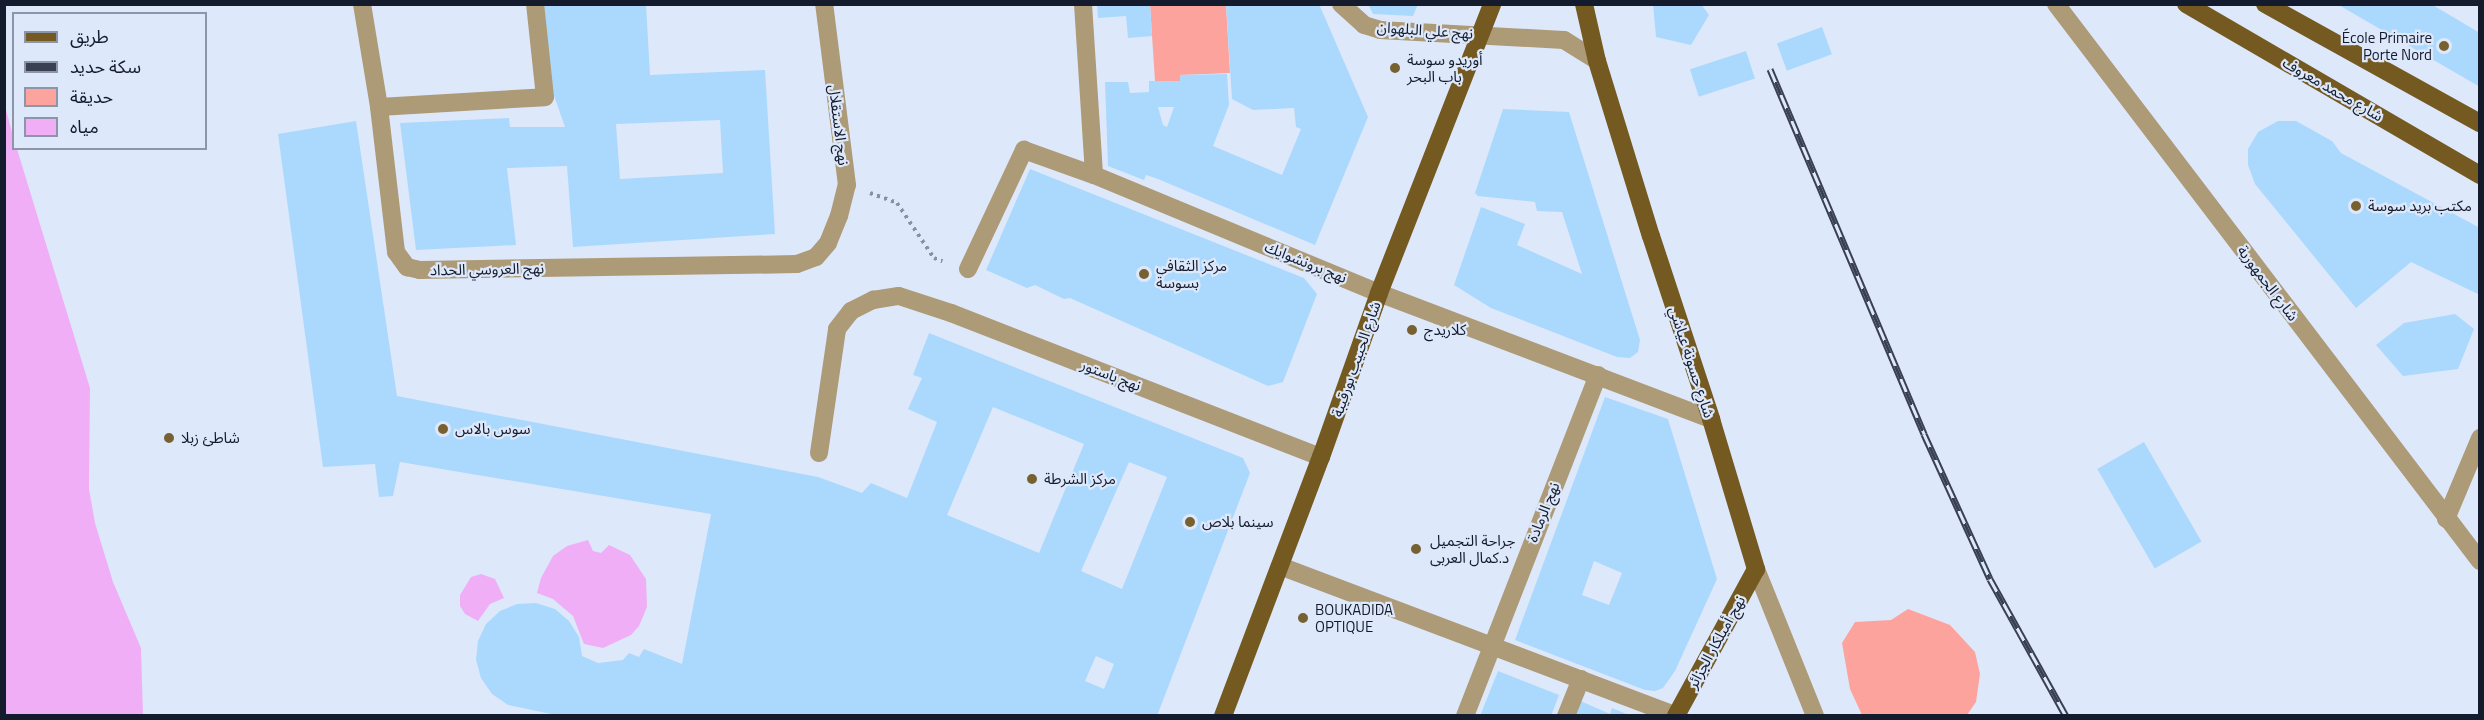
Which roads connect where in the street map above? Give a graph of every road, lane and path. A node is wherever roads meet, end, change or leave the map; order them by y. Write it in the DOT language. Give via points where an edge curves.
graph roads {
  1 [pos="362,4"];
  2 [pos="535,4"];
  3 [pos="824,4"];
  4 [pos="1083,4"];
  5 [pos="1341,4"];
  6 [pos="1492,4"];
  7 [pos="1584,4"];
  8 [pos="2056,4"];
  9 [pos="2186,4"];
  10 [pos="2265,4"];
  11 [pos="1482,34"];
  12 [pos="1598,61"];
  13 [pos="379,107"];
  14 [pos="2480,123"];
  15 [pos="1094,175"];
  16 [pos="2480,175"];
  17 [pos="847,185"];
  18 [pos="828,243"];
  19 [pos="968,269"];
  20 [pos="1379,293"];
  21 [pos="1598,375"];
  22 [pos="1711,419"];
  23 [pos="2480,438"];
  24 [pos="819,453"];
  25 [pos="1321,457"];
  26 [pos="2446,519"];
  27 [pos="2480,561"];
  28 [pos="1280,566"];
  29 [pos="1756,569"];
  30 [pos="1490,645"];
  31 [pos="1581,679"];
  32 [pos="1677,715"];
  33 [pos="1223,716"];
  34 [pos="1465,716"];
  35 [pos="1566,716"];
  36 [pos="1815,716"];
  1 -- 13 [label="street, نهج العروسي الحداد"];
  2 -- 13 [label="street" via="545,97"];
  3 -- 17 [label="street, نهج الاستقلال"];
  4 -- 15 [label="street"];
  5 -- 11 [label="street, نهج علي البلهوان" via="1364,25 1380,30"];
  6 -- 11 [label="main road, شارع الحبيب بورقيبة"];
  7 -- 12 [label="main road, شارع حسونة عياشي"];
  8 -- 26 [label="street, شارع الجمهورية"];
  9 -- 16 [label="main road, شارع محمد معروف"];
  10 -- 14 [label="main road"];
  11 -- 12 [label="street, نهج علي البلهوان" via="1564,40"];
  11 -- 20 [label="main road, شارع الحبيب بورقيبة"];
  12 -- 22 [label="main road, شارع حسونة عياشي"];
  13 -- 18 [label="street, نهج العروسي الحداد" via="396,252 402,263 413,269 797,264 816,257"];
  15 -- 19 [label="street, نهج برونشوايك" via="1024,150"];
  15 -- 20 [label="street, نهج برونشوايك"];
  17 -- 18 [label="street, نهج الاستقلال"];
  17 -- 19 [label="path" via="897,203 934,258"];
  20 -- 21 [label="street, نهج برونشوايك"];
  20 -- 25 [label="main road, شارع الحبيب بورقيبة"];
  21 -- 22 [label="street, نهج برونشوايك"];
  21 -- 30 [label="street, نهج الرمادة"];
  22 -- 29 [label="main road, شارع حسونة عياشي"];
  23 -- 26 [label="street"];
  24 -- 25 [label="street, نهج باستور" via="837,329 851,311 873,300 899,296"];
  25 -- 28 [label="main road, شارع الحبيب بورقيبة"];
  26 -- 27 [label="street, شارع الجمهورية"];
  28 -- 30 [label="street"];
  28 -- 33 [label="main road, شارع الحبيب بورقيبة"];
  29 -- 32 [label="main road, نهج أميلكار الجزائر"];
  29 -- 36 [label="street, شارع حسونة عياشي"];
  30 -- 31 [label="street"];
  30 -- 34 [label="street, نهج الرمادة"];
  31 -- 32 [label="street"];
  31 -- 35 [label="street"];
}
